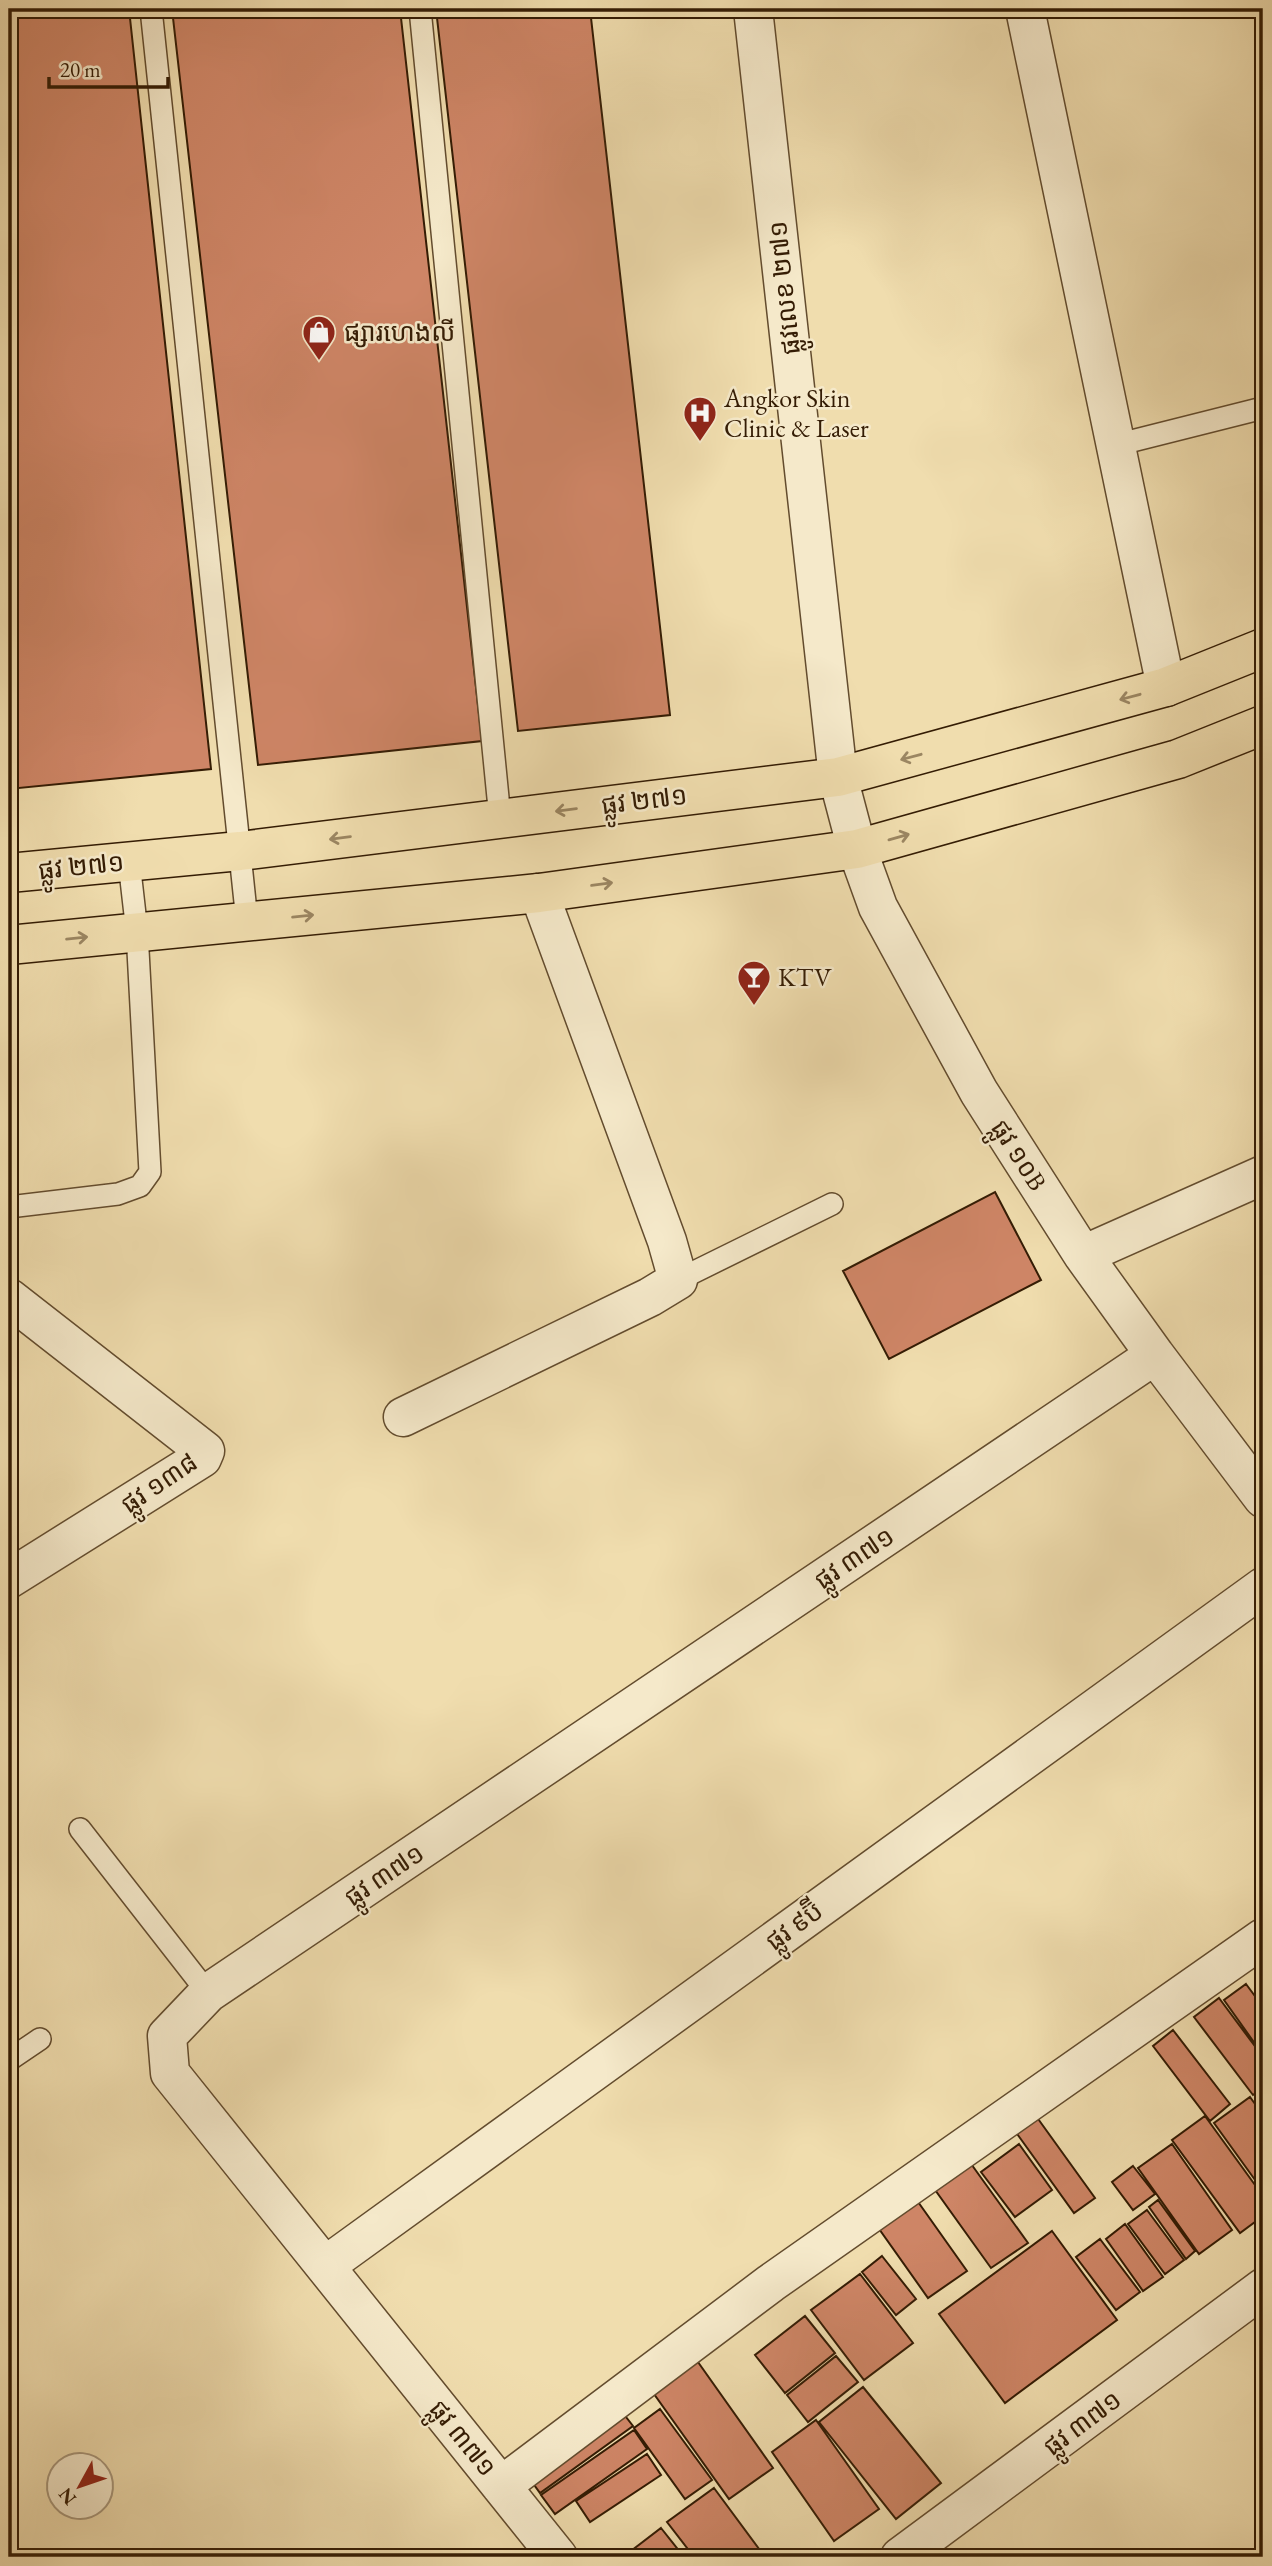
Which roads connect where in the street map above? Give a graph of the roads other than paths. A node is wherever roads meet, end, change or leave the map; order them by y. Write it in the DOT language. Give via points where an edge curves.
graph roads {
  1 [pos="151,9"];
  2 [pos="420,9"];
  3 [pos="753,9"];
  4 [pos="1025,9"];
  5 [pos="1263,408"];
  6 [pos="1116,445"];
  7 [pos="1263,648"];
  8 [pos="1166,687"];
  9 [pos="1263,725"];
  10 [pos="838,777"];
  11 [pos="500,818"];
  12 [pos="857,849"];
  13 [pos="240,851"];
  14 [pos="129,862"];
  15 [pos="9,873"];
  16 [pos="540,893"];
  17 [pos="247,921"];
  18 [pos="137,932"];
  19 [pos="9,945"];
  20 [pos="1263,1175"];
  21 [pos="832,1204"];
  22 [pos="9,1207"];
  23 [pos="1083,1255"];
  24 [pos="678,1280"];
  25 [pos="9,1298"];
  26 [pos="1155,1355"];
  27 [pos="403,1417"];
  28 [pos="1263,1498"];
  29 [pos="9,1579"];
  30 [pos="1263,1587"];
  31 [pos="80,1829"];
  32 [pos="1263,1938"];
  33 [pos="208,1993"];
  34 [pos="40,2039"];
  35 [pos="9,2060"];
  36 [pos="325,2266"];
  37 [pos="1263,2288"];
  38 [pos="501,2486"];
  39 [pos="558,2557"];
  40 [pos="900,2557"];
  1 -- 13 [label="lane"];
  2 -- 11 [label="lane"];
  3 -- 10 [label="street, ផ្លូវលេខ ២៧១"];
  4 -- 6 [label="street"];
  5 -- 6 [label="lane"];
  6 -- 8 [label="street"];
  7 -- 8 [label="main road, ផ្លូវ ២៧១"];
  8 -- 10 [label="main road, ផ្លូវ ២៧១, one-way"];
  12 -- 9 [label="main road, one-way" via="1178,759"];
  10 -- 11 [label="main road, ផ្លូវ ២៧១, one-way"];
  10 -- 12 [label="street, ផ្លូវ ១០B"];
  11 -- 13 [label="main road, ផ្លូវ ២៧១, one-way"];
  16 -- 12 [label="main road, one-way"];
  12 -- 23 [label="street, ផ្លូវ ១០B" via="878,907 979,1092"];
  13 -- 14 [label="main road, ផ្លូវ ២៧១"];
  13 -- 17 [label="lane"];
  14 -- 15 [label="main road, ផ្លូវ ២៧១"];
  14 -- 18 [label="lane"];
  17 -- 16 [label="main road, one-way"];
  16 -- 24 [label="street"];
  17 -- 18 [label="main road"];
  19 -- 18 [label="main road, one-way"];
  18 -- 22 [label="lane" via="150,1172 140,1186 118,1194"];
  20 -- 23 [label="street"];
  21 -- 24 [label="lane"];
  23 -- 26 [label="street, ផ្លូវ ១០B"];
  24 -- 27 [label="street"];
  25 -- 29 [label="street, ផ្លូវ ១៣៨" via="205,1451 202,1458"];
  26 -- 28 [label="street, ផ្លូវ ១០B"];
  26 -- 33 [label="street, ផ្លូវ ៣៧១"];
  30 -- 36 [label="street, ផ្លូវ ៩ប៊ី"];
  31 -- 33 [label="lane"];
  32 -- 38 [label="street" via="771,2283"];
  33 -- 36 [label="street, ផ្លូវ ៣៧១" via="167,2036 170,2073"];
  34 -- 35 [label="lane"];
  36 -- 38 [label="street, ផ្លូវ ៣៧១"];
  37 -- 40 [label="street, ផ្លូវ ៣៧១"];
  38 -- 39 [label="street, ផ្លូវ ៣៧១"];
}
